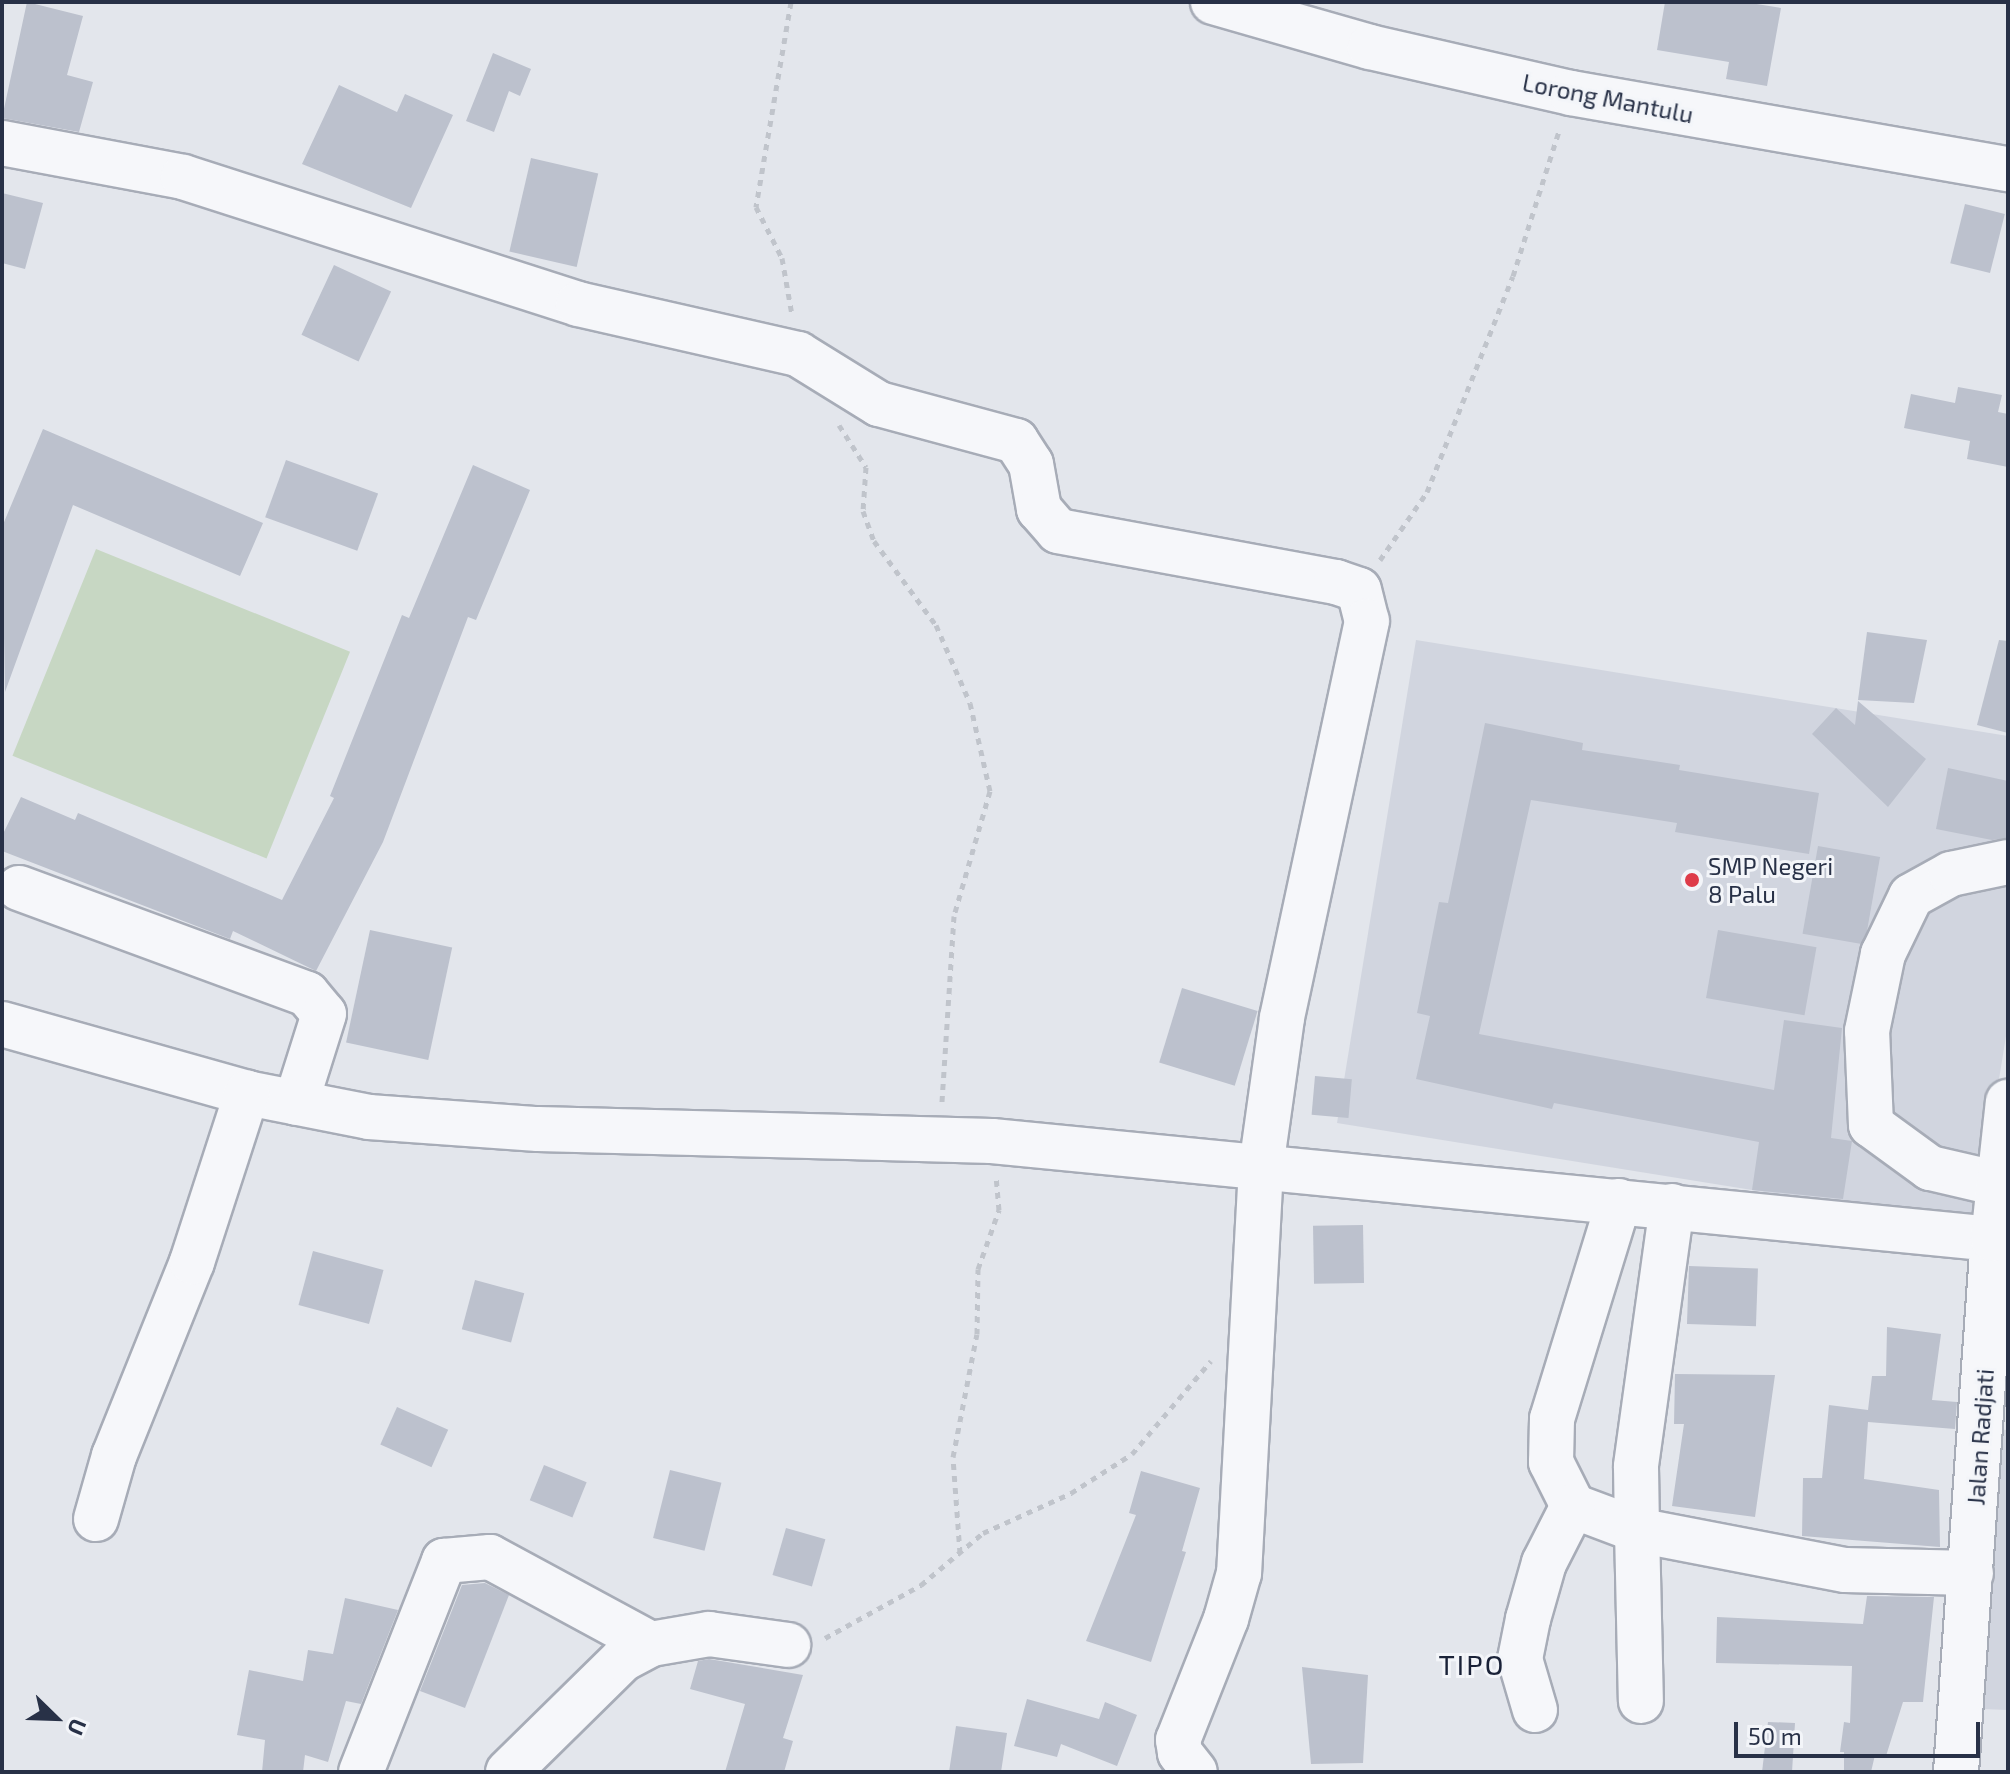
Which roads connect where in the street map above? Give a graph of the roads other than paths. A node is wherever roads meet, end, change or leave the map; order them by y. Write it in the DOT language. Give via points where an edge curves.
graph roads {
  1 [pos="1213,2"];
  2 [pos="2,143"];
  3 [pos="2008,169"];
  4 [pos="2008,862"];
  5 [pos="19,888"];
  6 [pos="2,1024"];
  7 [pos="247,1093"];
  8 [pos="2008,1102"];
  9 [pos="296,1103"];
  10 [pos="1261,1168"];
  11 [pos="1999,1184"];
  12 [pos="1619,1201"];
  13 [pos="1672,1206"];
  14 [pos="1993,1239"];
  15 [pos="1573,1506"];
  16 [pos="96,1519"];
  17 [pos="1637,1530"];
  18 [pos="1971,1573"];
  19 [pos="651,1644"];
  20 [pos="788,1645"];
  21 [pos="1641,1701"];
  22 [pos="1535,1710"];
  23 [pos="361,1772"];
  24 [pos="508,1772"];
  25 [pos="1195,1772"];
  26 [pos="1956,1772"];
  1 -- 3 [label="street, Lorong Mantulu" via="1370,47 1571,93"];
  2 -- 10 [label="street" via="183,177 578,304 798,354 879,404 1016,441 1031,464 1039,509 1058,531 1359,590 1367,621 1282,1018"];
  4 -- 11 [label="street" via="1951,874 1911,896 1883,954 1867,1031 1871,1125 1930,1168"];
  5 -- 9 [label="street" via="307,994 324,1014"];
  6 -- 7 [label="street"];
  7 -- 9 [label="street"];
  7 -- 16 [label="street" via="192,1262 114,1456"];
  8 -- 11 [label="street, Jalan Radjati"];
  9 -- 10 [label="street" via="369,1117 538,1129 941,1137"];
  10 -- 12 [label="street"];
  10 -- 25 [label="street" via="1239,1573 1179,1733 1180,1753"];
  11 -- 14 [label="street, Jalan Radjati"];
  12 -- 13 [label="street"];
  12 -- 15 [label="street" via="1552,1419 1551,1462"];
  13 -- 14 [label="street"];
  13 -- 17 [label="street" via="1636,1467"];
  14 -- 18 [label="street, Jalan Radjati"];
  15 -- 17 [label="street"];
  15 -- 22 [label="street" via="1544,1563 1520,1659"];
  17 -- 18 [label="street" via="1845,1570"];
  17 -- 21 [label="street"];
  18 -- 26 [label="street, Jalan Radjati"];
  19 -- 20 [label="street" via="709,1634"];
  19 -- 23 [label="street" via="490,1557 444,1561"];
  19 -- 24 [label="street" via="614,1667"];
}
